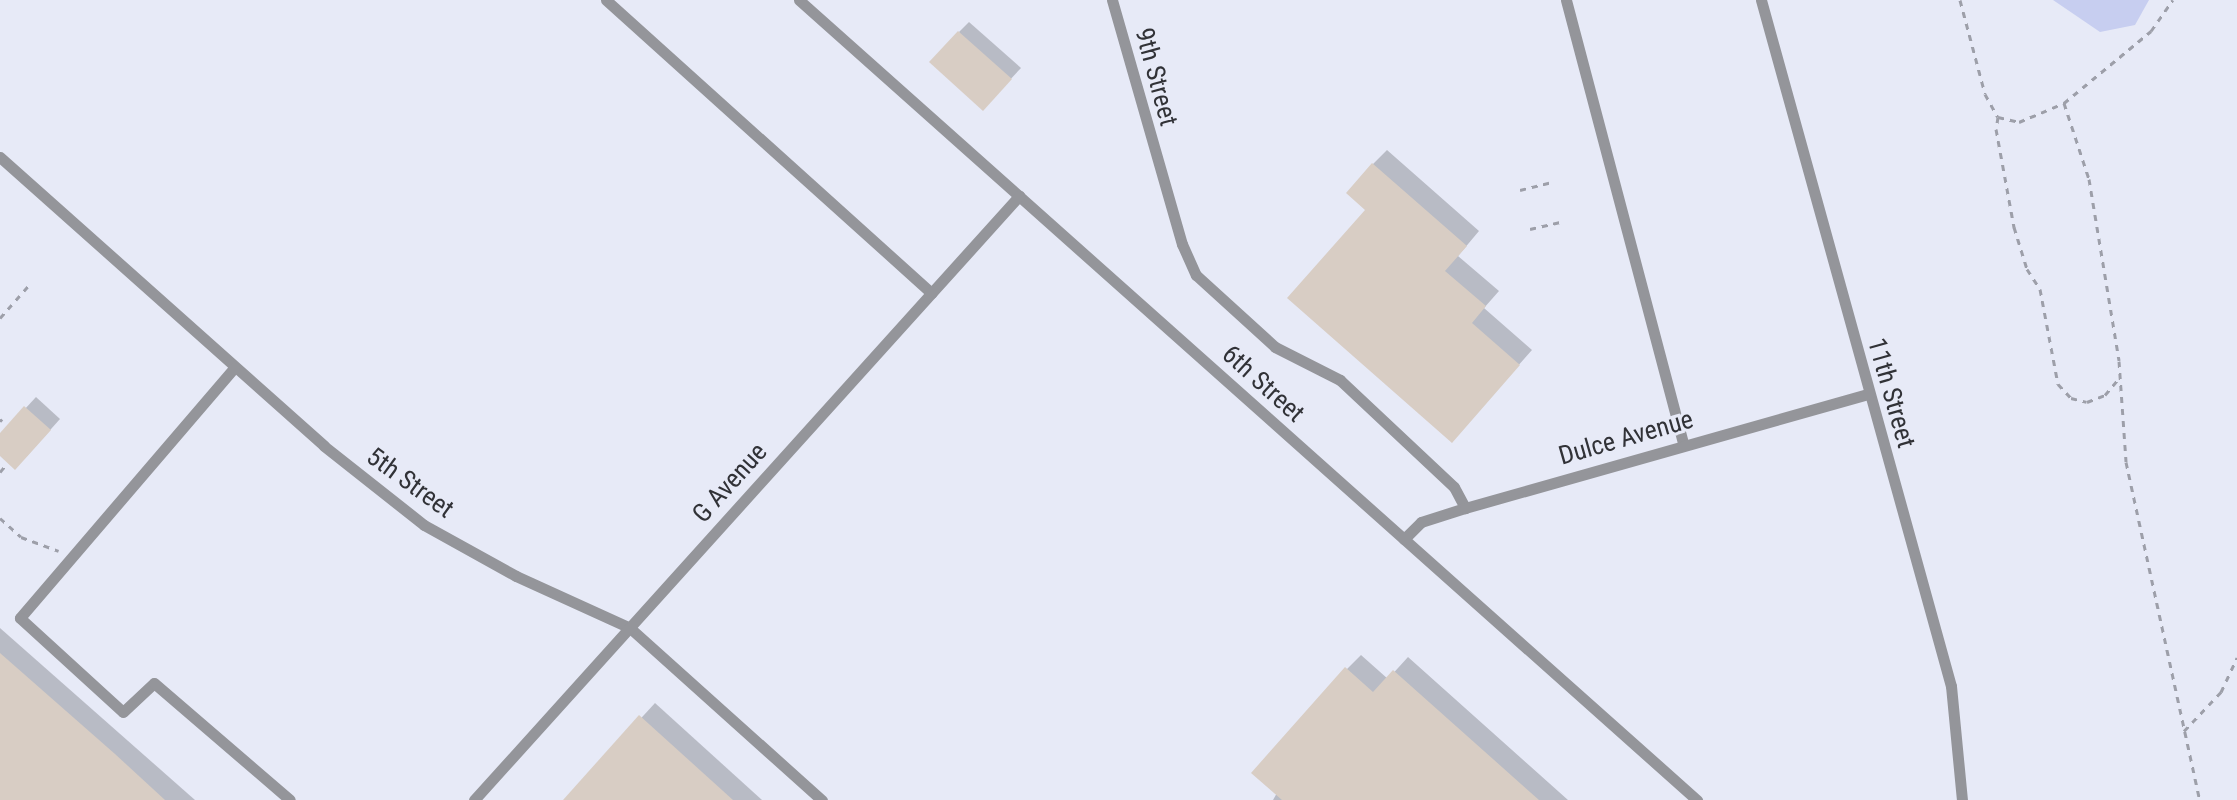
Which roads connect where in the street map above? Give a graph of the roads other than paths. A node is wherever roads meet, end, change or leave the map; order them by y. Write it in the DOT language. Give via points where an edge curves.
graph roads {
  1 [pos="606,0"];
  2 [pos="799,0"];
  3 [pos="1112,0"];
  4 [pos="1566,0"];
  5 [pos="1761,0"];
  6 [pos="0,157"];
  7 [pos="1019,196"];
  8 [pos="931,293"];
  9 [pos="234,368"];
  10 [pos="1869,394"];
  11 [pos="1683,443"];
  12 [pos="1465,508"];
  13 [pos="1404,539"];
  14 [pos="630,628"];
  15 [pos="290,800"];
  16 [pos="474,800"];
  17 [pos="822,800"];
  18 [pos="1697,800"];
  19 [pos="1962,800"];
  1 -- 8 [label="lane"];
  2 -- 7 [label="lane, 6th Street"];
  3 -- 12 [label="lane, 9th Street" via="1158,165 1196,275 1275,347 1340,380 1454,487"];
  4 -- 11 [label="lane"];
  5 -- 10 [label="lane, 11th Street"];
  6 -- 9 [label="lane, 5th Street"];
  7 -- 8 [label="lane, G Avenue"];
  7 -- 13 [label="lane, 6th Street"];
  8 -- 14 [label="lane, G Avenue"];
  9 -- 14 [label="lane, 5th Street" via="424,525 516,576"];
  9 -- 15 [label="lane" via="20,618 123,712 154,683"];
  10 -- 11 [label="lane, Dulce Avenue"];
  10 -- 19 [label="lane, 11th Street" via="1951,686"];
  11 -- 12 [label="lane, Dulce Avenue"];
  12 -- 13 [label="lane, Dulce Avenue" via="1421,522"];
  13 -- 18 [label="lane, 6th Street"];
  14 -- 16 [label="lane, G Avenue"];
  14 -- 17 [label="lane, 5th Street"];
}
